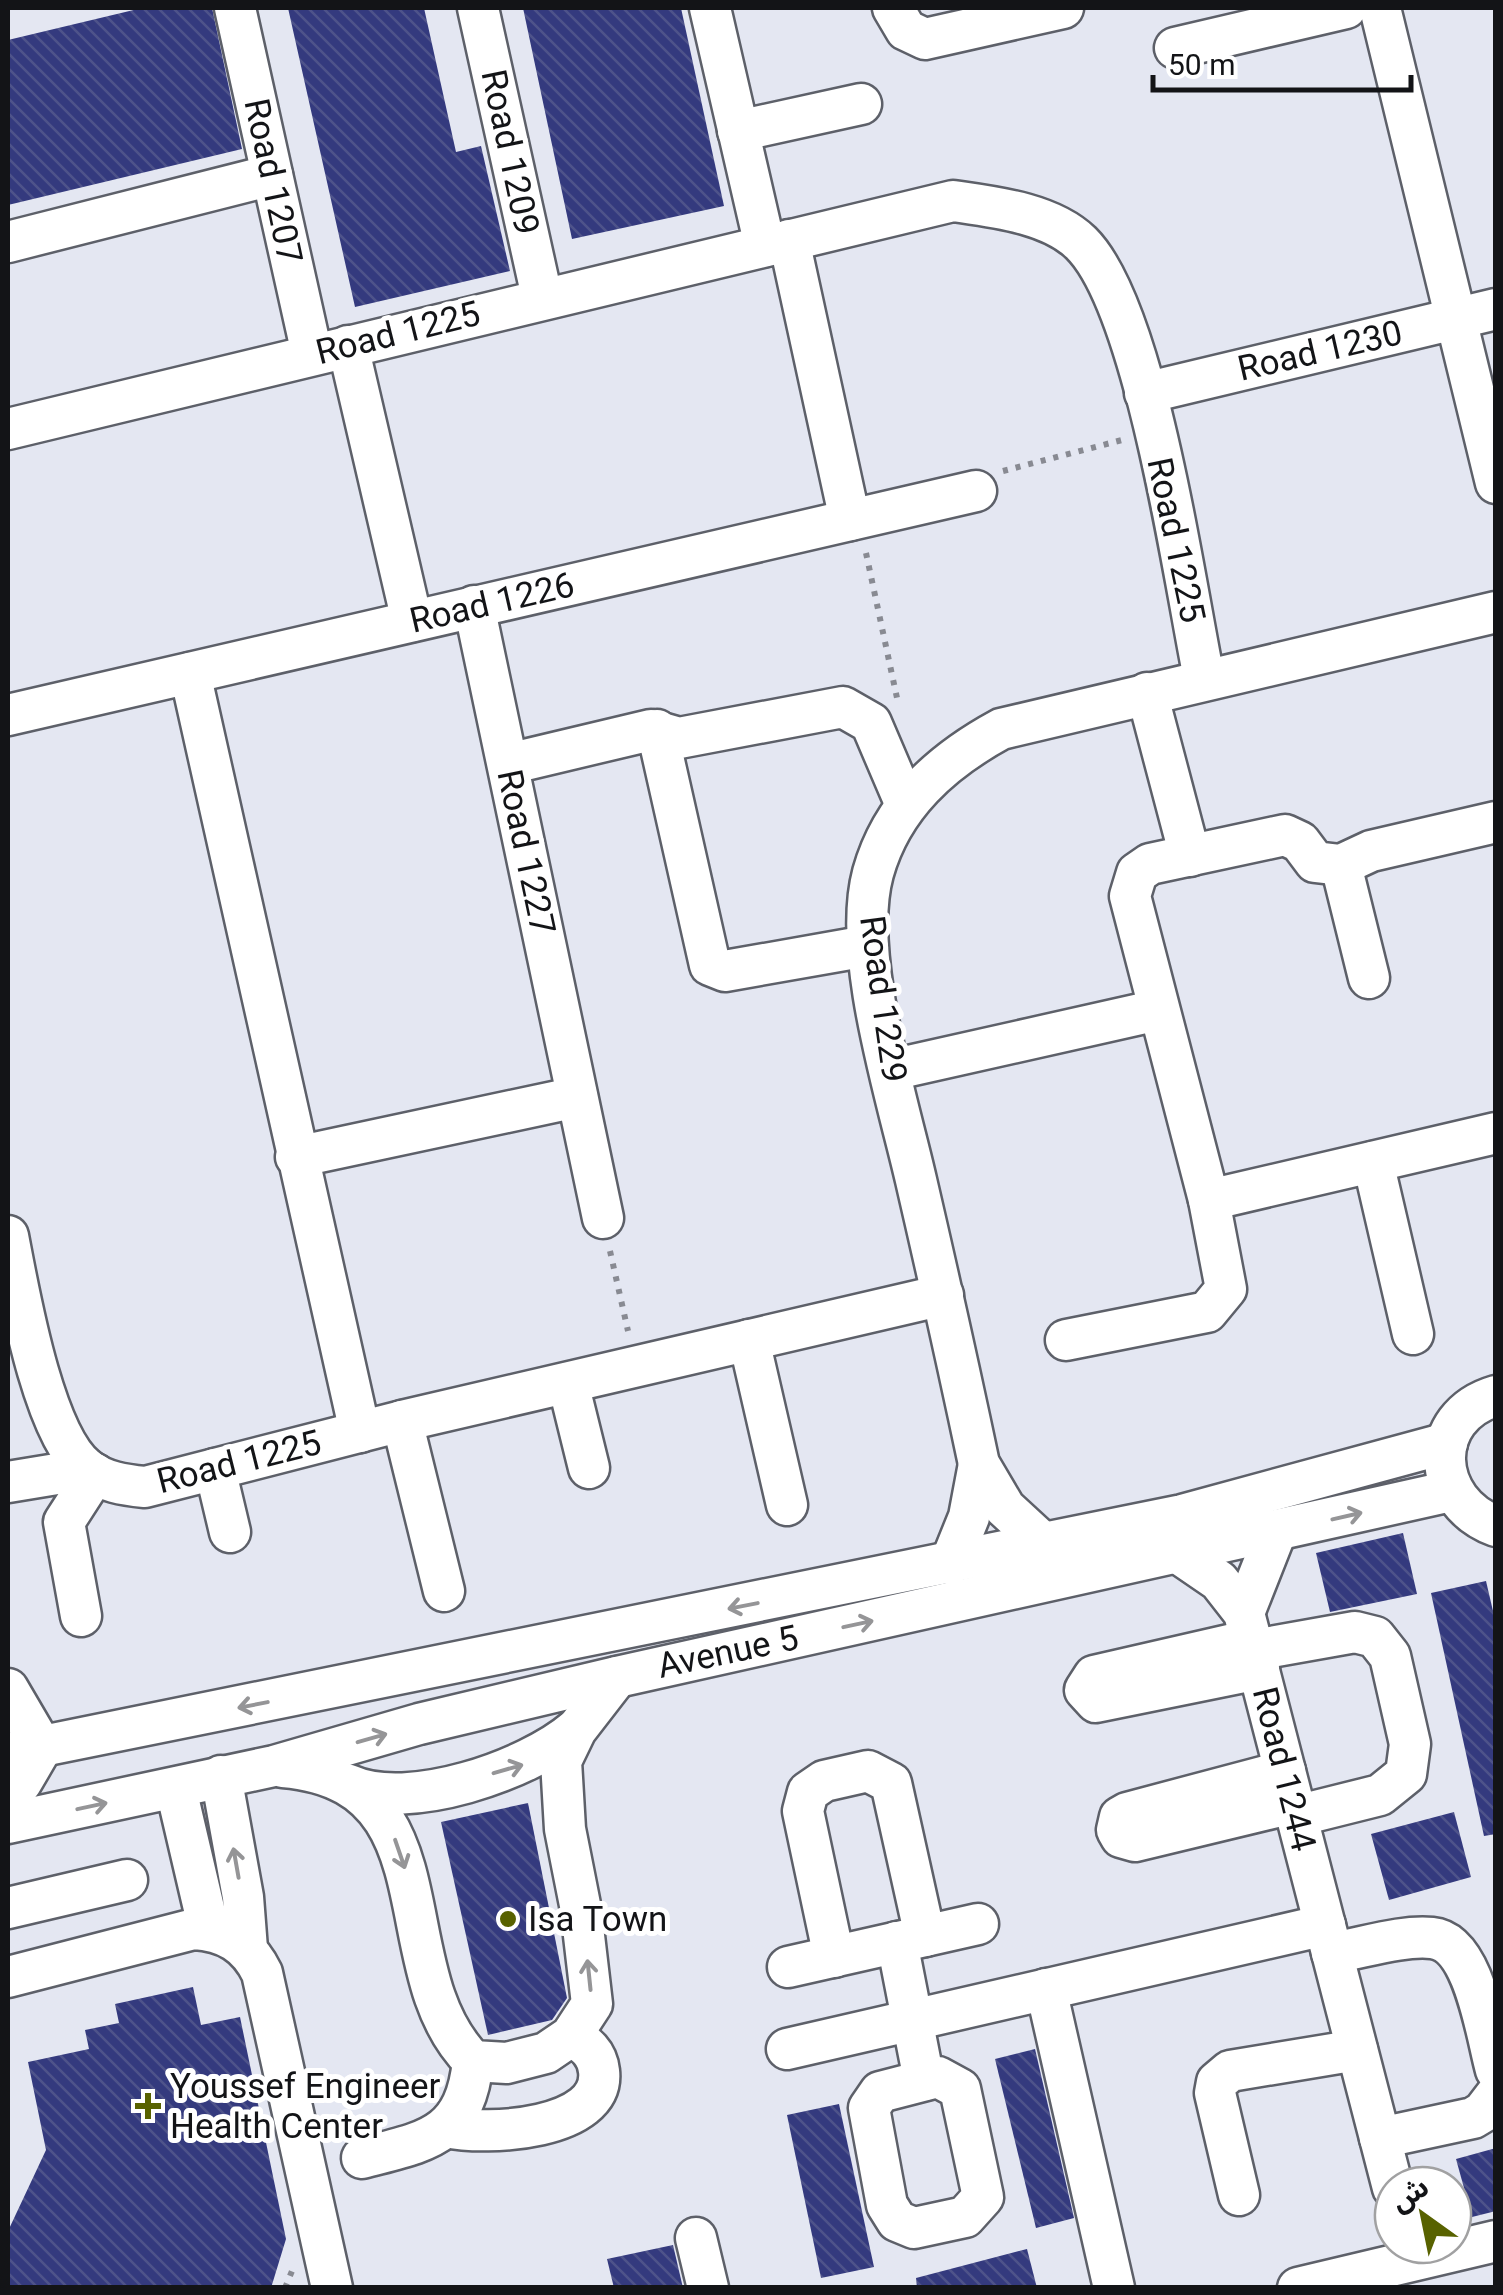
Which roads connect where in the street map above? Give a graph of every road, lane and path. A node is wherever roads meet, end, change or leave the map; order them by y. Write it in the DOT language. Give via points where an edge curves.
graph roads {
  1 [pos="236,8"];
  2 [pos="478,8"];
  3 [pos="710,8"];
  4 [pos="1062,8"];
  5 [pos="1343,8"];
  6 [pos="1380,8"];
  7 [pos="904,22"];
  8 [pos="1175,48"];
  9 [pos="861,104"];
  10 [pos="738,131"];
  11 [pos="272,175"];
  12 [pos="8,242"];
  13 [pos="777,243"];
  14 [pos="542,297"];
  15 [pos="1476,314"];
  16 [pos="330,350"];
  17 [pos="1149,412"];
  18 [pos="8,429"];
  19 [pos="1496,483"];
  20 [pos="976,490"];
  21 [pos="854,518"];
  22 [pos="474,606"];
  23 [pos="1496,612"];
  24 [pos="412,621"];
  25 [pos="190,673"];
  26 [pos="1204,678"];
  27 [pos="1147,694"];
  28 [pos="900,712"];
  29 [pos="8,715"];
  30 [pos="657,730"];
  31 [pos="508,764"];
  32 [pos="906,805"];
  33 [pos="1496,822"];
  34 [pos="1190,856"];
  35 [pos="1341,865"];
  36 [pos="867,946"];
  37 [pos="1369,978"];
  38 [pos="1158,1010"];
  39 [pos="891,1070"];
  40 [pos="578,1098"];
  41 [pos="1496,1133"];
  42 [pos="296,1157"];
  43 [pos="1373,1162"];
  44 [pos="1209,1200"];
  45 [pos="603,1218"];
  46 [pos="8,1236"];
  47 [pos="12,1284"];
  48 [pos="943,1295"];
  49 [pos="1414,1334"];
  50 [pos="749,1340"];
  51 [pos="1066,1340"];
  52 [pos="636,1367"];
  53 [pos="568,1383"];
  54 [pos="1496,1396"];
  55 [pos="402,1422"];
  56 [pos="360,1432"];
  57 [pos="1446,1443"];
  58 [pos="978,1464"];
  59 [pos="589,1468"];
  60 [pos="214,1469"];
  61 [pos="91,1472"];
  62 [pos="8,1482"];
  63 [pos="788,1506"];
  64 [pos="1473,1511"];
  65 [pos="230,1532"];
  66 [pos="1276,1532"];
  67 [pos="1043,1543"];
  68 [pos="1496,1550"];
  69 [pos="1180,1555"];
  70 [pos="950,1564"];
  71 [pos="444,1591"];
  72 [pos="81,1616"];
  73 [pos="1252,1643"];
  74 [pos="617,1677"];
  75 [pos="8,1688"];
  76 [pos="576,1730"];
  77 [pos="25,1750"];
  78 [pos="274,1766"];
  79 [pos="221,1776"];
  80 [pos="346,1784"];
  81 [pos="176,1789"];
  82 [pos="8,1792"];
  83 [pos="1292,1796"];
  84 [pos="8,1823"];
  85 [pos="127,1880"];
  86 [pos="12,1907"];
  87 [pos="978,1924"];
  88 [pos="209,1930"];
  89 [pos="911,1939"];
  90 [pos="1328,1939"];
  91 [pos="246,1950"];
  92 [pos="834,1957"];
  93 [pos="788,1967"];
  94 [pos="20,1973"];
  95 [pos="1046,1990"];
  96 [pos="912,2021"];
  97 [pos="572,2036"];
  98 [pos="787,2050"];
  99 [pos="1357,2050"];
  100 [pos="473,2060"];
  101 [pos="1496,2070"];
  102 [pos="924,2080"];
  103 [pos="1496,2095"];
  104 [pos="447,2127"];
  105 [pos="1380,2138"];
  106 [pos="362,2158"];
  107 [pos="1387,2165"];
  108 [pos="1239,2195"];
  109 [pos="696,2238"];
  110 [pos="1408,2265"];
  111 [pos="332,2288"];
  112 [pos="708,2288"];
  113 [pos="1114,2288"];
  114 [pos="1298,2288"];
  1 -- 11 [label="street, Road 1207"];
  2 -- 14 [label="street, Road 1209"];
  3 -- 10 [label="street"];
  4 -- 7 [label="street" via="937,38"];
  5 -- 8 [label="street"];
  6 -- 15 [label="street"];
  9 -- 10 [label="street"];
  10 -- 13 [label="street"];
  11 -- 12 [label="street"];
  11 -- 16 [label="street, Road 1207"];
  13 -- 14 [label="street, Road 1225"];
  13 -- 17 [label="street, Road 1225" via="953,202 1018,210 1080,242 1115,292"];
  13 -- 21 [label="street"];
  14 -- 16 [label="street, Road 1225"];
  15 -- 17 [label="street, Road 1230"];
  15 -- 19 [label="street"];
  16 -- 18 [label="street, Road 1225"];
  16 -- 24 [label="street, Road 1207"];
  17 -- 20 [label="path" via="986,476"];
  17 -- 26 [label="street, Road 1225"];
  20 -- 21 [label="street, Road 1226"];
  21 -- 22 [label="street, Road 1226"];
  21 -- 28 [label="path"];
  22 -- 24 [label="street, Road 1226"];
  22 -- 31 [label="street, Road 1227"];
  23 -- 26 [label="street, Road 1229"];
  24 -- 25 [label="street, Road 1226"];
  25 -- 29 [label="street, Road 1226"];
  25 -- 42 [label="street"];
  26 -- 27 [label="street, Road 1229"];
  27 -- 32 [label="street, Road 1229" via="1001,729 961,750"];
  27 -- 34 [label="street"];
  30 -- 31 [label="street"];
  30 -- 32 [label="street" via="679,738 832,708 854,710 876,732"];
  30 -- 36 [label="street" via="710,965 725,971"];
  31 -- 40 [label="street, Road 1227"];
  32 -- 36 [label="street, Road 1229" via="874,871"];
  33 -- 35 [label="street" via="1372,851"];
  34 -- 35 [label="street" via="1285,835 1315,862"];
  34 -- 38 [label="street" via="1143,868 1130,888"];
  35 -- 37 [label="street"];
  36 -- 39 [label="street, Road 1229"];
  38 -- 39 [label="street"];
  38 -- 44 [label="street"];
  39 -- 48 [label="street, Road 1229"];
  40 -- 42 [label="street"];
  40 -- 45 [label="street, Road 1227"];
  41 -- 43 [label="street"];
  42 -- 56 [label="street"];
  43 -- 44 [label="street"];
  43 -- 49 [label="street"];
  44 -- 51 [label="street" via="1226,1278 1216,1306"];
  45 -- 52 [label="path"];
  46 -- 47 [label="street"];
  47 -- 61 [label="street" via="54,1421 72,1455"];
  48 -- 50 [label="street, Road 1225"];
  48 -- 58 [label="street, Road 1229"];
  50 -- 52 [label="street, Road 1225"];
  50 -- 63 [label="street"];
  52 -- 53 [label="street, Road 1225"];
  53 -- 55 [label="street, Road 1225"];
  53 -- 59 [label="street"];
  54 -- 57 [label="street" via="1467,1410"];
  55 -- 56 [label="street, Road 1225"];
  55 -- 71 [label="street"];
  56 -- 60 [label="street, Road 1225"];
  57 -- 64 [label="street" via="1446,1476"];
  57 -- 67 [label="street, Avenue 5" via="1182,1515"];
  58 -- 67 [label="street, Road 1229" via="1006,1508"];
  58 -- 70 [label="street, Road 1229" via="970,1516"];
  60 -- 61 [label="street, Road 1225" via="146,1487"];
  60 -- 65 [label="street"];
  61 -- 62 [label="street"];
  61 -- 72 [label="street" via="64,1522"];
  66 -- 64 [label="street, Avenue 5, one-way"];
  64 -- 68 [label="street"];
  66 -- 69 [label="street, Avenue 5"];
  66 -- 73 [label="street"];
  67 -- 70 [label="street, Avenue 5"];
  69 -- 73 [label="street, Road 1244" via="1219,1581"];
  74 -- 69 [label="street, Avenue 5, one-way"];
  70 -- 77 [label="street, Avenue 5, one-way"];
  73 -- 83 [label="street, Road 1244"];
  73 -- 83 [label="street" via="1356,1632 1375,1636 1390,1656 1410,1744 1406,1774 1380,1794"];
  74 -- 76 [label="street"];
  78 -- 74 [label="street, Avenue 5, one-way"];
  75 -- 77 [label="street"];
  80 -- 76 [label="street, one-way" via="376,1794 416,1792 528,1762"];
  97 -- 76 [label="street, one-way" via="592,2004 561,1761"];
  77 -- 82 [label="street" via="21,1783"];
  78 -- 79 [label="street, Avenue 5"];
  78 -- 80 [label="street" via="317,1770"];
  79 -- 81 [label="street, Avenue 5"];
  91 -- 79 [label="street, one-way"];
  80 -- 100 [label="street, one-way" via="372,1801 403,1857 436,2001 454,2042"];
  84 -- 81 [label="street, Avenue 5, one-way"];
  81 -- 88 [label="street"];
  83 -- 90 [label="street, Road 1244"];
  85 -- 86 [label="street"];
  86 -- 94 [label="street"];
  87 -- 89 [label="street"];
  88 -- 91 [label="street"];
  88 -- 94 [label="street"];
  89 -- 92 [label="street"];
  89 -- 92 [label="street" via="891,1784 868,1771 824,1781 808,1792 803,1811"];
  89 -- 96 [label="street"];
  90 -- 95 [label="street"];
  90 -- 99 [label="street, Road 1244"];
  90 -- 101 [label="street" via="1428,1937 1449,1943 1466,1962"];
  91 -- 111 [label="street" via="262,1974"];
  92 -- 93 [label="street"];
  95 -- 96 [label="street"];
  95 -- 113 [label="street"];
  96 -- 98 [label="street"];
  96 -- 102 [label="street"];
  97 -- 100 [label="street" via="533,2056"];
  97 -- 104 [label="street" via="599,2066 588,2106 500,2131"];
  99 -- 105 [label="street, Road 1244"];
  99 -- 108 [label="street" via="1220,2077 1215,2093"];
  100 -- 104 [label="street" via="466,2098"];
  103 -- 105 [label="street" via="1474,2118"];
  104 -- 106 [label="street" via="435,2138"];
  105 -- 107 [label="street, Road 1244"];
  109 -- 112 [label="street"];
  110 -- 114 [label="street"];
}
